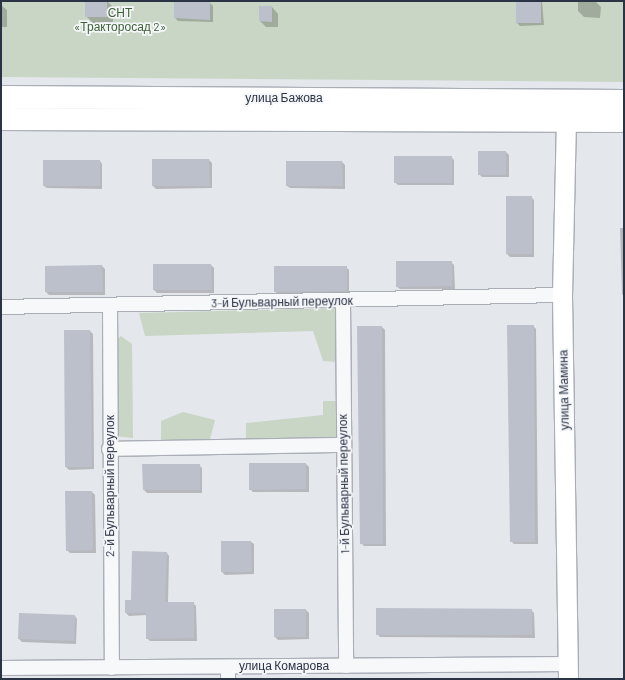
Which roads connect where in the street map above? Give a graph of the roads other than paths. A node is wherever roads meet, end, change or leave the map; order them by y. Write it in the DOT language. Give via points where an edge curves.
graph roads {
  1 [pos="1,96"];
  2 [pos="624,101"];
  3 [pos="566,110"];
  4 [pos="1,119"];
  5 [pos="624,121"];
  6 [pos="562,295"];
  7 [pos="344,301"];
  8 [pos="110,305"];
  9 [pos="1,307"];
  10 [pos="343,445"];
  11 [pos="109,449"];
  12 [pos="346,666"];
  13 [pos="1,668"];
  14 [pos="112,668"];
  15 [pos="385,672"];
  16 [pos="568,672"];
  17 [pos="73,673"];
  18 [pos="228,673"];
  1 -- 3 [label="main road, улица Бажова"];
  2 -- 3 [label="main road"];
  3 -- 4 [label="main road, улица Бажова"];
  3 -- 5 [label="main road"];
  3 -- 6 [label="main road, улица Мамина"];
  6 -- 7 [label="street, 3-й Бульварный переулок"];
  6 -- 16 [label="main road, улица Мамина"];
  7 -- 8 [label="street, 3-й Бульварный переулок"];
  7 -- 10 [label="street, 1-й Бульварный переулок"];
  8 -- 9 [label="street, 3-й Бульварный переулок"];
  8 -- 11 [label="street, 2-й Бульварный переулок"];
  10 -- 11 [label="street"];
  10 -- 12 [label="street, 1-й Бульварный переулок"];
  11 -- 14 [label="street, 2-й Бульварный переулок"];
  12 -- 15 [label="street, улица Комарова"];
  12 -- 18 [label="street, улица Комарова"];
  13 -- 17 [label="street, улица Комарова"];
  14 -- 17 [label="street, улица Комарова"];
  14 -- 18 [label="street, улица Комарова"];
  15 -- 16 [label="street, улица Комарова"];
}
